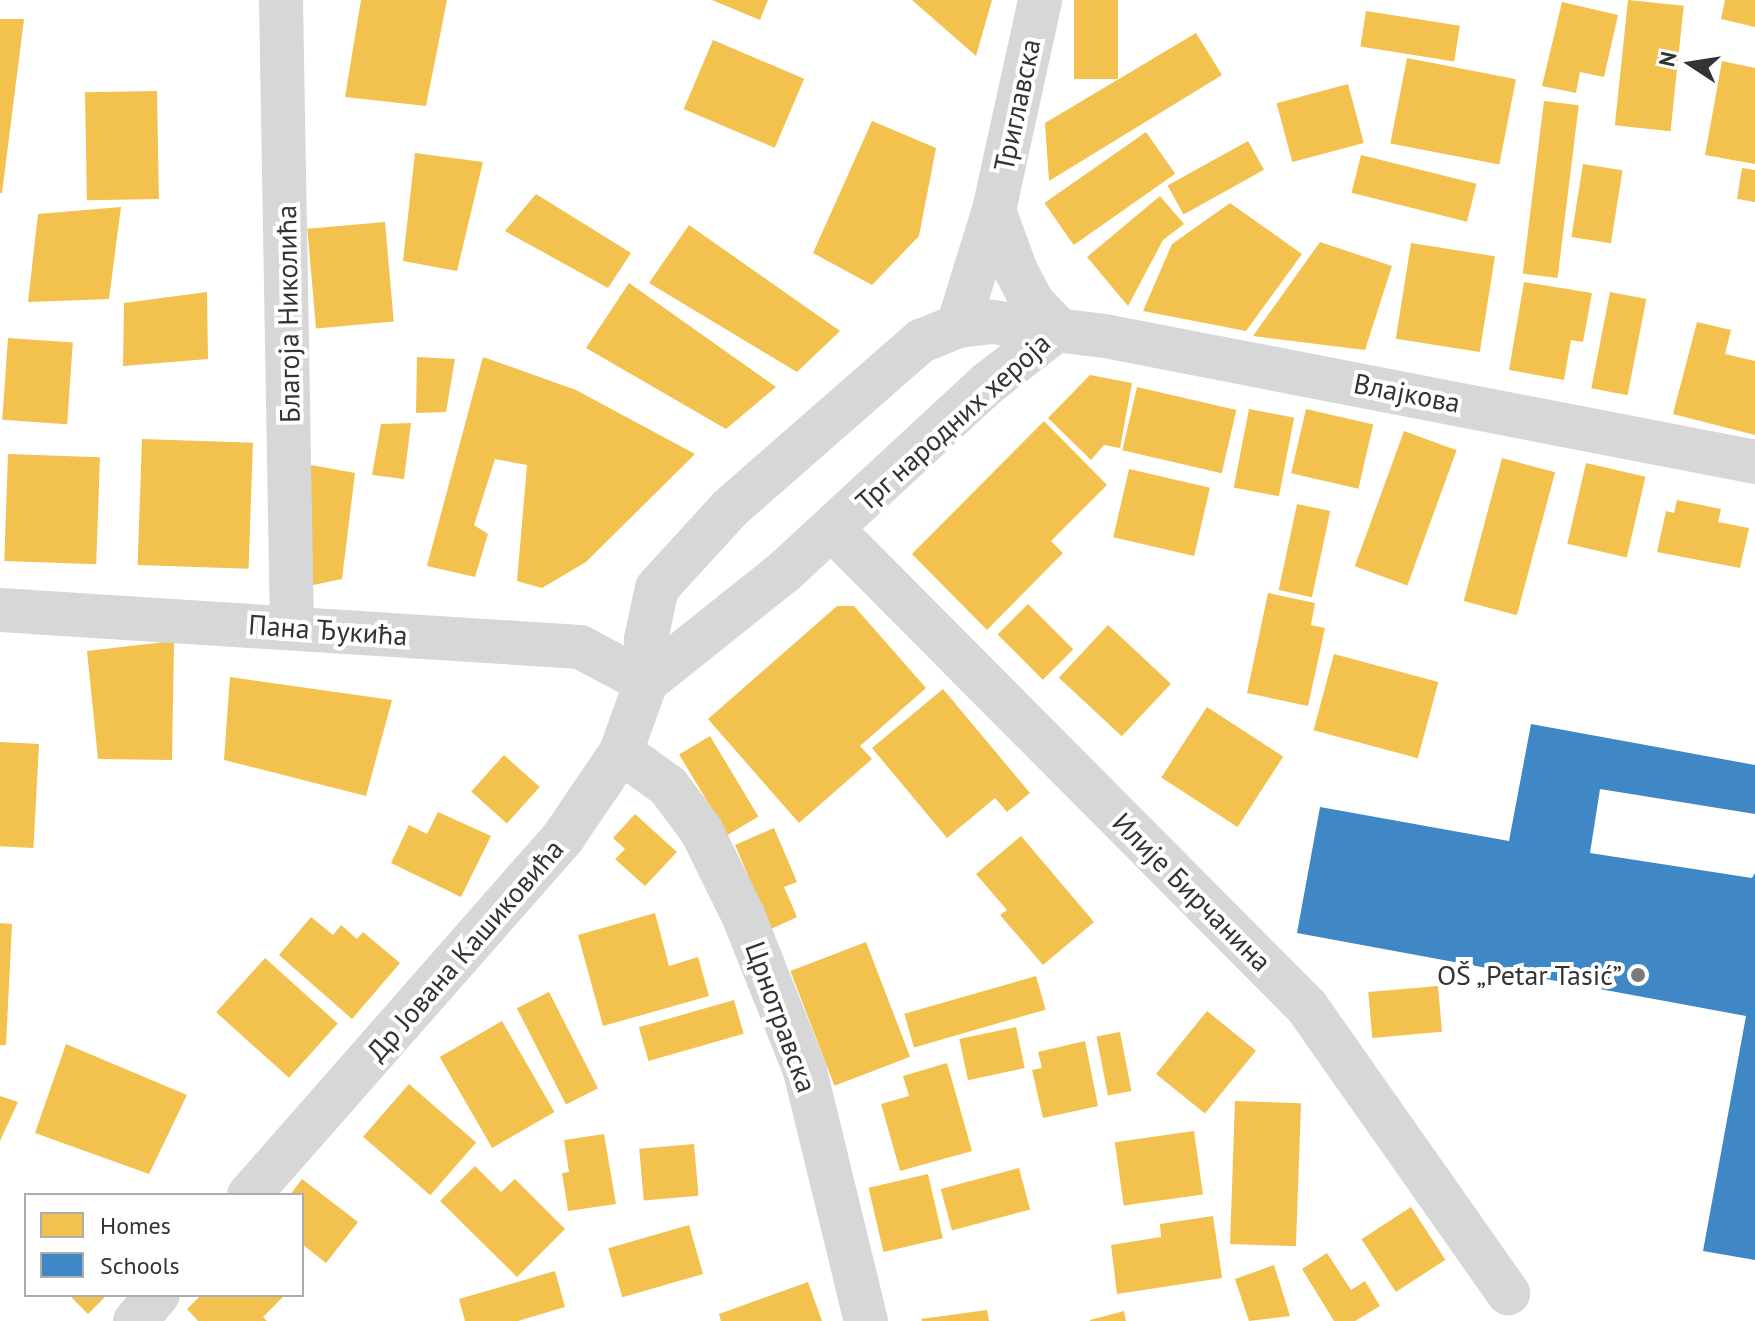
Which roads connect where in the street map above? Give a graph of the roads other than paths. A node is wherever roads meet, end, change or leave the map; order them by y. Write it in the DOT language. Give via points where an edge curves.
graph roads {
  1 [pos="281,0"];
  2 [pos="1040,0"];
  3 [pos="994,210"];
  4 [pos="958,326"];
  5 [pos="1058,329"];
  6 [pos="1755,462"];
  7 [pos="832,529"];
  8 [pos="0,610"];
  9 [pos="292,628"];
  10 [pos="646,682"];
  11 [pos="621,752"];
  12 [pos="251,1193"];
  13 [pos="1508,1293"];
  14 [pos="156,1297"];
  15 [pos="135,1321"];
  16 [pos="866,1321"];
  1 -- 9 [label="street, Благоја Николића"];
  2 -- 3 [label="street, Триглавска"];
  3 -- 4 [label="street, Триглавска"];
  3 -- 5 [label="street, Триглавска" via="1022,282"];
  4 -- 5 [label="street, Трг народних хероја" via="992,322"];
  4 -- 10 [label="street, Трг народних хероја" via="921,341 825,420 730,508 657,588 646,639"];
  5 -- 6 [label="street, Влајкова"];
  5 -- 7 [label="street, Трг народних хероја" via="987,384"];
  7 -- 10 [label="street, Трг народних хероја"];
  7 -- 13 [label="street, Илије Бирчанина" via="1307,1007"];
  8 -- 9 [label="street, Пана Ђукића"];
  9 -- 10 [label="street, Пана Ђукића" via="580,647"];
  10 -- 11 [label="street, Др Јована Кашиковића"];
  11 -- 12 [label="street, Др Јована Кашиковића" via="564,836"];
  11 -- 16 [label="street, Црнотравска" via="668,786 701,830 743,915 805,1071"];
  14 -- 15 [label="street"];
}
